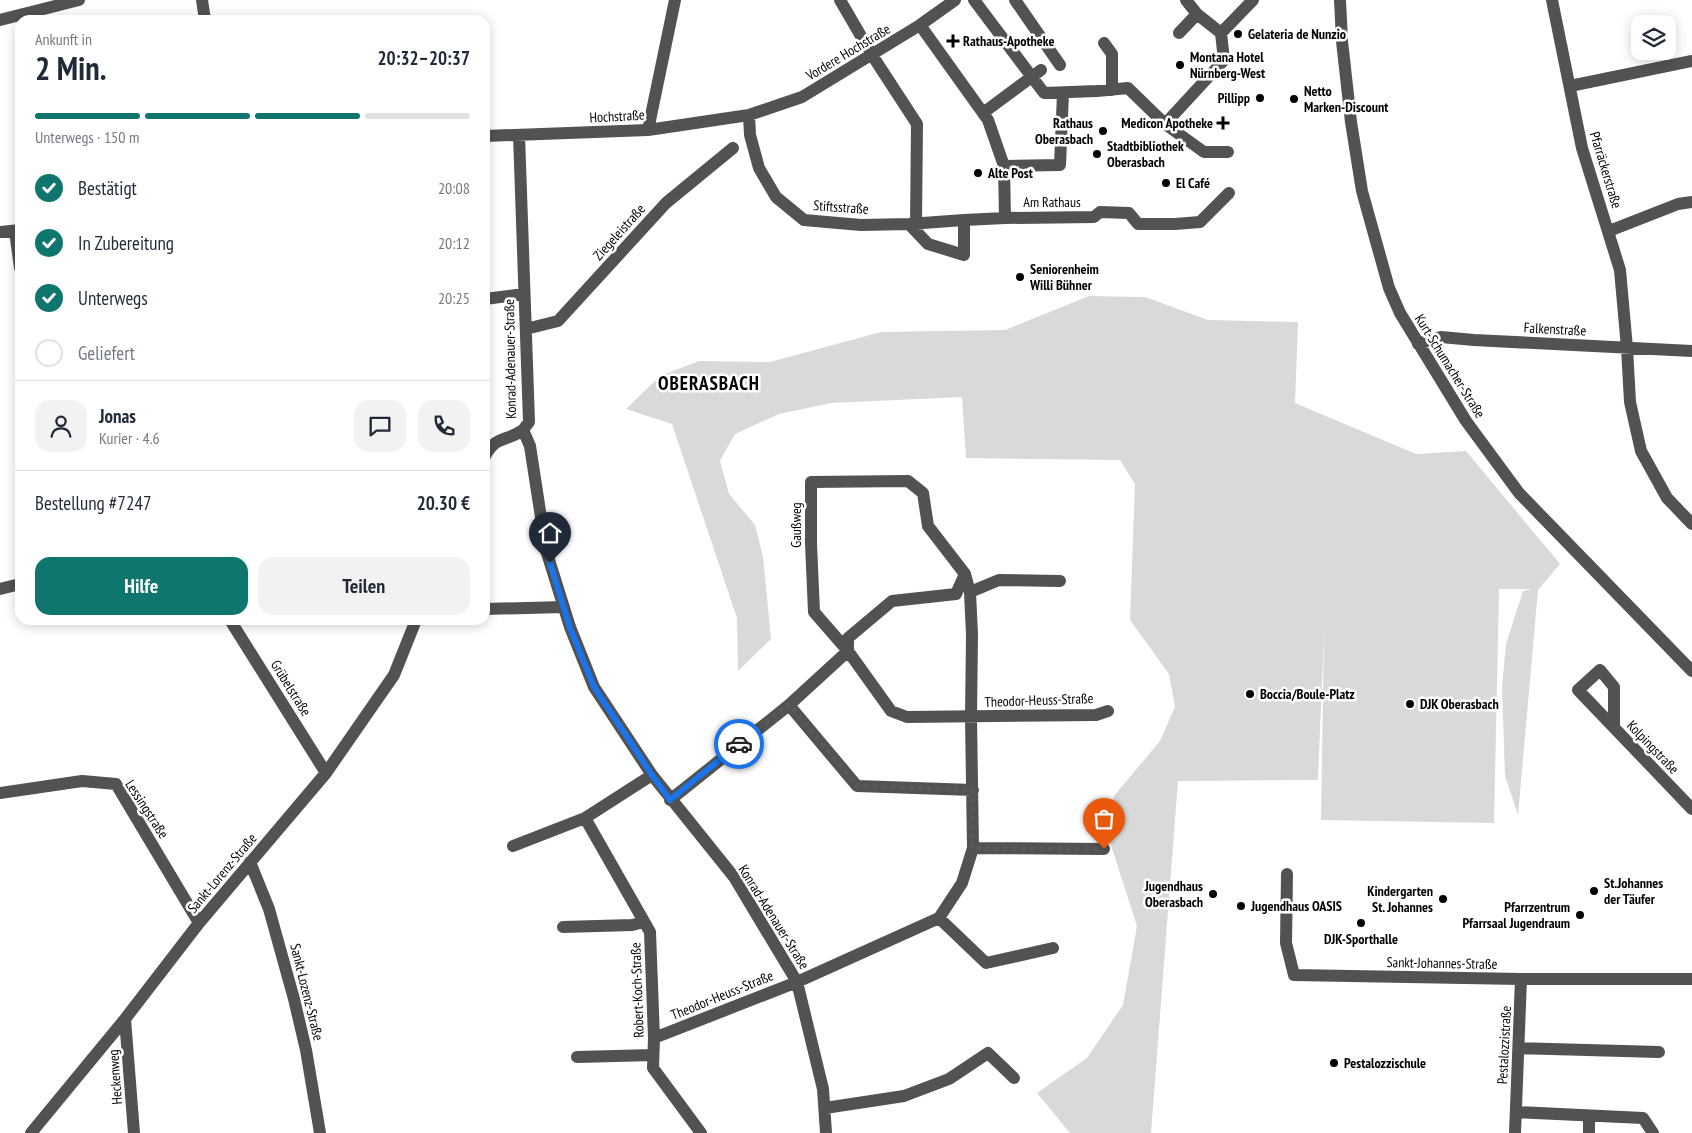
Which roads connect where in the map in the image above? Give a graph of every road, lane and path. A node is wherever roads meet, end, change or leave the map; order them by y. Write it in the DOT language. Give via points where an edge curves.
graph roads {
  1 [pos="79,0"];
  2 [pos="202,0"];
  3 [pos="675,0"];
  4 [pos="840,0"];
  5 [pos="955,0"];
  6 [pos="974,0"];
  7 [pos="1016,0"];
  8 [pos="1186,0"];
  9 [pos="1253,0"];
  10 [pos="1340,0"];
  11 [pos="1552,0"];
  12 [pos="1197,14"];
  13 [pos="20,15"];
  14 [pos="204,15"];
  15 [pos="15,16"];
  16 [pos="0,20"];
  17 [pos="920,25"];
  18 [pos="1180,34"];
  19 [pos="1221,34"];
  20 [pos="1104,43"];
  21 [pos="872,55"];
  22 [pos="1692,60"];
  23 [pos="1060,65"];
  24 [pos="1036,74"];
  25 [pos="1570,86"];
  26 [pos="1112,90"];
  27 [pos="1063,93"];
  28 [pos="983,113"];
  29 [pos="749,116"];
  30 [pos="1165,124"];
  31 [pos="648,130"];
  32 [pos="519,135"];
  33 [pos="490,136"];
  34 [pos="733,148"];
  35 [pos="1228,152"];
  36 [pos="1004,166"];
  37 [pos="1229,193"];
  38 [pos="1692,202"];
  39 [pos="1005,218"];
  40 [pos="964,220"];
  41 [pos="913,224"];
  42 [pos="15,230"];
  43 [pos="1609,230"];
  44 [pos="0,232"];
  45 [pos="524,294"];
  46 [pos="490,299"];
  47 [pos="526,329"];
  48 [pos="1418,344"];
  49 [pos="1628,348"];
  50 [pos="1692,352"];
  51 [pos="523,430"];
  52 [pos="490,447"];
  53 [pos="908,481"];
  54 [pos="1692,524"];
  55 [pos="965,574"];
  56 [pos="1060,581"];
  57 [pos="15,585"];
  58 [pos="0,589"];
  59 [pos="970,592"];
  60 [pos="564,607"];
  61 [pos="490,609"];
  62 [pos="233,625"];
  63 [pos="414,625"];
  64 [pos="848,651"];
  65 [pos="1692,671"];
  66 [pos="789,704"];
  67 [pos="1108,711"];
  68 [pos="971,717"];
  69 [pos="1614,727"];
  70 [pos="326,773"];
  71 [pos="652,775"];
  72 [pos="973,790"];
  73 [pos="0,792"];
  74 [pos="670,800"];
  75 [pos="1692,809"];
  76 [pos="585,818"];
  77 [pos="513,846"];
  78 [pos="972,848"];
  79 [pos="1104,849"];
  80 [pos="250,862"];
  81 [pos="1288,874"];
  82 [pos="939,918"];
  83 [pos="644,922"];
  84 [pos="199,923"];
  85 [pos="563,928"];
  86 [pos="1053,948"];
  87 [pos="1521,979"];
  88 [pos="1692,979"];
  89 [pos="797,982"];
  90 [pos="125,1019"];
  91 [pos="654,1038"];
  92 [pos="1519,1048"];
  93 [pos="1659,1052"];
  94 [pos="653,1056"];
  95 [pos="577,1057"];
  96 [pos="1014,1078"];
  97 [pos="825,1108"];
  98 [pos="1516,1112"];
  99 [pos="1589,1116"];
  100 [pos="31,1133"];
  101 [pos="134,1133"];
  102 [pos="320,1133"];
  103 [pos="700,1133"];
  104 [pos="826,1133"];
  105 [pos="1515,1133"];
  106 [pos="1589,1133"];
  107 [pos="1653,1133"];
  1 -- 13 [label="street"];
  2 -- 14 [label="street"];
  3 -- 31 [label="street"];
  4 -- 21 [label="street"];
  5 -- 17 [label="street, Vordere Hochstraße"];
  6 -- 24 [label="street"];
  7 -- 23 [label="street"];
  8 -- 12 [label="street"];
  9 -- 19 [label="street"];
  10 -- 48 [label="street, Kurt-Schumacher-Straße" via="1349,104 1362,191 1389,288"];
  11 -- 25 [label="street, Pfarräckerstraße"];
  12 -- 18 [label="street"];
  12 -- 19 [label="street"];
  15 -- 16 [label="street"];
  17 -- 21 [label="street, Vordere Hochstraße"];
  17 -- 28 [label="street, Am Rathaus"];
  19 -- 30 [label="street" via="1224,60"];
  20 -- 26 [label="street" via="1112,54"];
  21 -- 29 [label="street, Vordere Hochstraße" via="802,97"];
  21 -- 41 [label="street" via="917,124"];
  22 -- 25 [label="street"];
  24 -- 27 [label="street" via="1044,93"];
  24 -- 28 [label="street"];
  25 -- 43 [label="street, Pfarräckerstraße" via="1582,148"];
  26 -- 27 [label="street"];
  26 -- 30 [label="street" via="1128,88"];
  27 -- 36 [label="street" via="1060,165"];
  28 -- 36 [label="street, Am Rathaus"];
  29 -- 31 [label="street, Hochstraße"];
  29 -- 41 [label="street, Stiftsstraße" via="750,135 759,168 776,197 804,220 861,225"];
  30 -- 35 [label="street" via="1204,152"];
  31 -- 32 [label="street, Hochstraße"];
  32 -- 33 [label="street, Hochstraße"];
  32 -- 45 [label="street, Konrad-Adenauer-Straße"];
  34 -- 47 [label="street, Ziegeleistraße" via="666,203 558,321"];
  36 -- 39 [label="street, Am Rathaus"];
  37 -- 39 [label="street, Am Rathaus" via="1200,222 1138,224 1129,213 1100,212 1094,217"];
  38 -- 43 [label="street" via="1678,204"];
  39 -- 40 [label="street, Am Rathaus"];
  40 -- 41 [label="street, Stiftsstraße"];
  40 -- 41 [label="street" via="964,255 928,244"];
  42 -- 44 [label="street"];
  43 -- 49 [label="street, Pfarräckerstraße" via="1620,270"];
  45 -- 46 [label="street"];
  45 -- 47 [label="street, Konrad-Adenauer-Straße"];
  47 -- 51 [label="street, Konrad-Adenauer-Straße" via="529,422"];
  48 -- 49 [label="street, Falkenstraße" via="1441,337"];
  48 -- 65 [label="street, Kurt-Schumacher-Straße" via="1466,421 1519,493"];
  49 -- 50 [label="street, Falkenstraße"];
  49 -- 54 [label="street, Pfarräckerstraße" via="1630,402 1641,451 1667,498"];
  51 -- 52 [label="street"];
  51 -- 60 [label="street, Konrad-Adenauer-Straße" via="530,446 546,550"];
  53 -- 55 [label="street, Theodor-Heuss-Straße" via="923,493 928,526"];
  53 -- 64 [label="street, Gaußweg" via="811,482 814,612"];
  55 -- 59 [label="street, Theodor-Heuss-Straße"];
  55 -- 64 [label="street" via="956,594 892,601 848,638"];
  56 -- 59 [label="street" via="999,580"];
  57 -- 58 [label="street"];
  59 -- 68 [label="street, Theodor-Heuss-Straße"];
  60 -- 61 [label="street"];
  60 -- 71 [label="street, Konrad-Adenauer-Straße" via="594,687"];
  62 -- 70 [label="street, Grübelstraße"];
  63 -- 70 [label="street, Sankt-Lorenz-Straße" via="394,675"];
  64 -- 66 [label="street"];
  64 -- 68 [label="street" via="891,710 907,718"];
  66 -- 72 [label="street" via="857,786"];
  66 -- 74 [label="street"];
  67 -- 68 [label="street, Theodor-Heuss-Straße" via="1096,715"];
  68 -- 72 [label="street, Theodor-Heuss-Straße"];
  69 -- 75 [label="street, Kolpingstraße"];
  70 -- 80 [label="street, Sankt-Lorenz-Straße"];
  71 -- 74 [label="street, Konrad-Adenauer-Straße"];
  71 -- 76 [label="street"];
  72 -- 78 [label="street, Theodor-Heuss-Straße"];
  73 -- 84 [label="street, Lessingstraße" via="82,781 116,784"];
  74 -- 89 [label="street, Konrad-Adenauer-Straße" via="734,877"];
  76 -- 77 [label="street"];
  76 -- 83 [label="street, Robert-Koch-Straße"];
  78 -- 79 [label="street"];
  78 -- 82 [label="street, Theodor-Heuss-Straße" via="962,883"];
  80 -- 84 [label="street, Sankt-Lorenz-Straße"];
  80 -- 102 [label="street, Sankt-Lozenz-Straße" via="270,909 294,999"];
  81 -- 87 [label="street, Sankt-Johannes-Straße" via="1286,943 1294,975"];
  82 -- 86 [label="street" via="986,963"];
  82 -- 89 [label="street, Theodor-Heuss-Straße"];
  83 -- 85 [label="street"];
  83 -- 91 [label="street, Robert-Koch-Straße" via="650,932"];
  84 -- 90 [label="street, Sankt-Lorenz-Straße"];
  87 -- 88 [label="street, Sankt-Johannes-Straße"];
  87 -- 92 [label="street, Pestalozzistraße"];
  89 -- 91 [label="street, Theodor-Heuss-Straße"];
  89 -- 97 [label="street, Konrad-Adenauer-Straße"];
  90 -- 100 [label="street, Sankt-Lorenz-Straße"];
  90 -- 101 [label="street, Heckenweg"];
  91 -- 94 [label="street, Robert-Koch-Straße"];
  92 -- 93 [label="street"];
  92 -- 98 [label="street, Pestalozzistraße"];
  94 -- 95 [label="street"];
  94 -- 103 [label="street, Robert-Koch-Straße" via="653,1068"];
  96 -- 97 [label="street" via="988,1053 949,1079 904,1096"];
  97 -- 104 [label="street, Konrad-Adenauer-Straße"];
  98 -- 99 [label="street"];
  98 -- 105 [label="street, Pestalozzistraße"];
  99 -- 106 [label="street"];
  99 -- 107 [label="street" via="1643,1118"];
}
